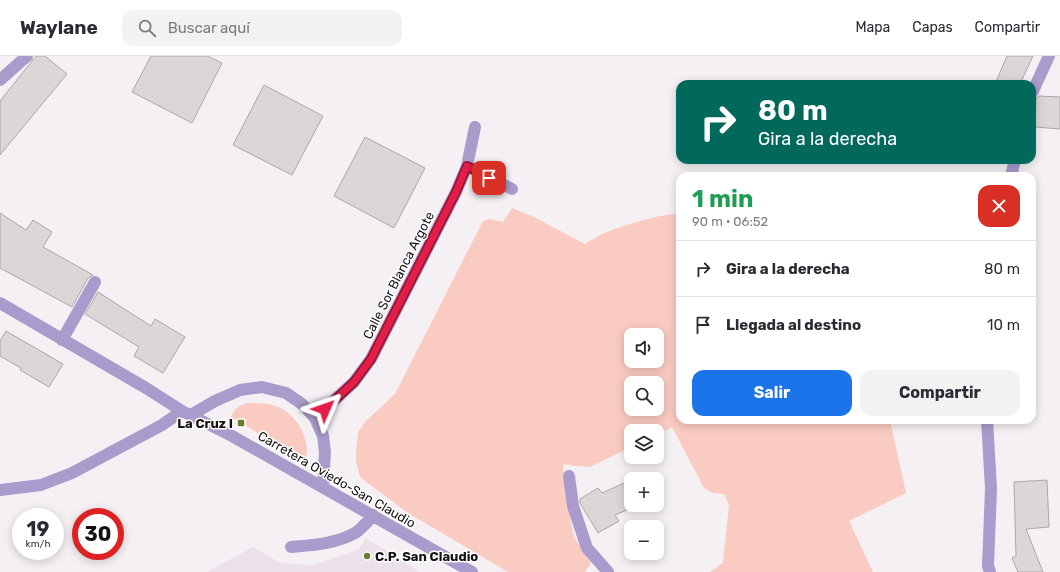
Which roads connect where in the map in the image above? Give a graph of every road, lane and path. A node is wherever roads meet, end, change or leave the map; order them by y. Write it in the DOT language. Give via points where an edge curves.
graph roads {
  1 [pos="27,56"];
  2 [pos="1049,56"];
  3 [pos="0,80"];
  4 [pos="1036,84"];
  5 [pos="475,127"];
  6 [pos="467,166"];
  7 [pos="512,189"];
  8 [pos="95,282"];
  9 [pos="0,303"];
  10 [pos="62,340"];
  11 [pos="187,413"];
  12 [pos="315,418"];
  13 [pos="987,424"];
  14 [pos="569,476"];
  15 [pos="323,486"];
  16 [pos="0,490"];
  17 [pos="373,515"];
  18 [pos="291,546"];
  19 [pos="472,572"];
  20 [pos="608,572"];
  21 [pos="990,572"];
  1 -- 3 [label="street"];
  2 -- 4 [label="street"];
  5 -- 6 [label="street, Calle Sor Blanca Argote"];
  6 -- 7 [label="street"];
  6 -- 12 [label="street, Calle Sor Blanca Argote" via="453,199 371,359 354,382"];
  8 -- 10 [label="street"];
  9 -- 10 [label="street, Carretera Oviedo-San Claudio"];
  10 -- 11 [label="street, Carretera Oviedo-San Claudio"];
  11 -- 12 [label="street" via="240,390 262,387 286,393 302,404"];
  11 -- 15 [label="street, Carretera Oviedo-San Claudio"];
  11 -- 16 [label="street" via="72,473 41,485"];
  12 -- 15 [label="street" via="323,436 325,452"];
  13 -- 21 [label="street" via="991,488 988,566"];
  14 -- 20 [label="street" via="573,506 587,548"];
  15 -- 17 [label="street, Carretera Oviedo-San Claudio"];
  17 -- 18 [label="street" via="356,532 335,542"];
  17 -- 19 [label="street, Carretera Oviedo-San Claudio"];
}
